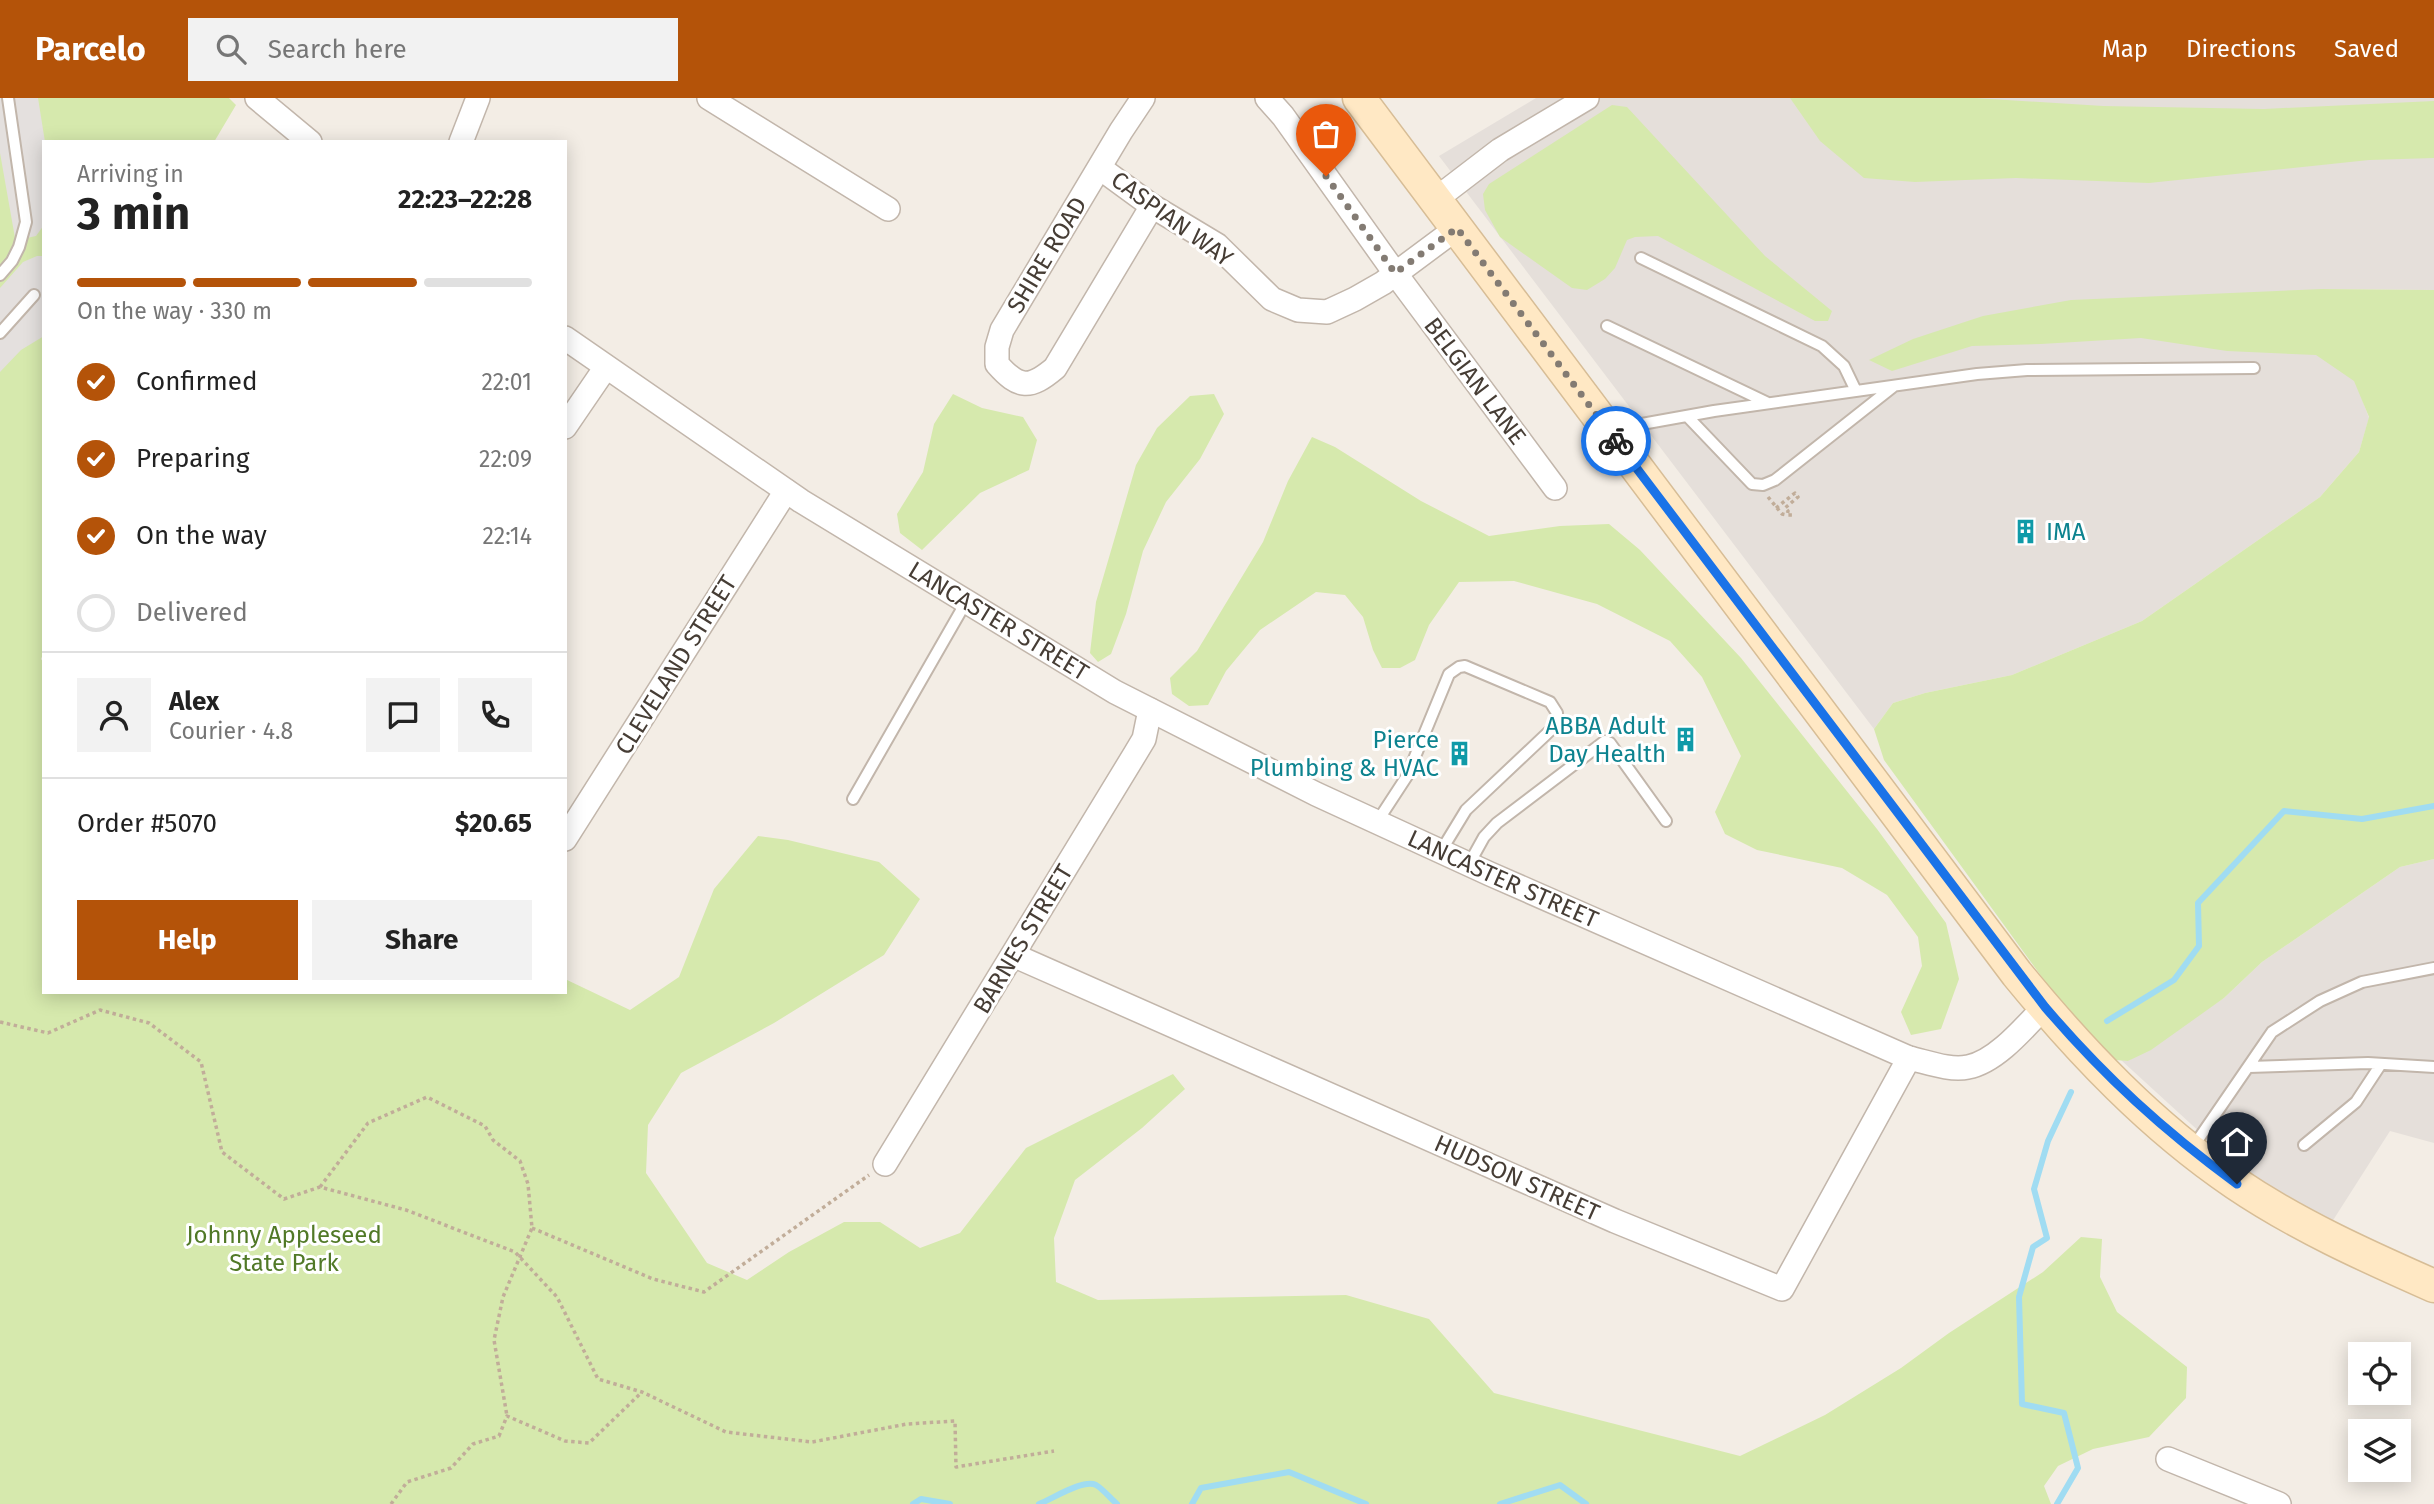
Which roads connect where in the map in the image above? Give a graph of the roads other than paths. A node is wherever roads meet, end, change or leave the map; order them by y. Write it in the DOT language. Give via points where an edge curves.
graph roads {
  1 [pos="8,98"];
  2 [pos="257,98"];
  3 [pos="478,98"];
  4 [pos="709,98"];
  5 [pos="1143,98"];
  6 [pos="1267,98"];
  7 [pos="1359,98"];
  8 [pos="1587,98"];
  9 [pos="308,140"];
  10 [pos="462,140"];
  11 [pos="1100,167"];
  12 [pos="1436,199"];
  13 [pos="1153,206"];
  14 [pos="888,209"];
  15 [pos="1457,228"];
  16 [pos="1641,258"];
  17 [pos="1395,273"];
  18 [pos="0,275"];
  19 [pos="34,295"];
  20 [pos="1607,326"];
  21 [pos="0,333"];
  22 [pos="567,339"];
  23 [pos="606,367"];
  24 [pos="2254,368"];
  25 [pos="1894,385"];
  26 [pos="1856,391"];
  27 [pos="1768,403"];
  28 [pos="1687,416"];
  29 [pos="567,424"];
  30 [pos="1607,430"];
  31 [pos="1555,488"];
  32 [pos="786,491"];
  33 [pos="966,602"];
  34 [pos="1150,710"];
  35 [pos="853,799"];
  36 [pos="1666,821"];
  37 [pos="1377,822"];
  38 [pos="567,836"];
  39 [pos="1441,851"];
  40 [pos="1469,864"];
  41 [pos="1013,955"];
  42 [pos="2434,968"];
  43 [pos="2045,1007"];
  44 [pos="1909,1058"];
  45 [pos="2381,1064"];
  46 [pos="2249,1067"];
  47 [pos="2434,1067"];
  48 [pos="2304,1145"];
  49 [pos="2191,1151"];
  50 [pos="885,1164"];
  51 [pos="2434,1286"];
  52 [pos="2168,1459"];
  53 [pos="2279,1504"];
  1 -- 18 [label="lane" via="26,222 16,254"];
  2 -- 9 [label="street"];
  3 -- 10 [label="street"];
  4 -- 14 [label="street"];
  5 -- 11 [label="street, SHIRE ROAD"];
  6 -- 17 [label="street"];
  7 -- 12 [label="main road"];
  8 -- 12 [label="street" via="1500,150"];
  11 -- 13 [label="street, CASPIAN WAY"];
  11 -- 13 [label="street, SHIRE ROAD" via="1002,330 997,364 1010,379 1022,384 1039,381 1055,368"];
  12 -- 15 [label="main road"];
  13 -- 17 [label="street, CASPIAN WAY" via="1217,244 1272,299 1298,310 1327,312"];
  15 -- 17 [label="street, CASPIAN WAY"];
  15 -- 30 [label="main road"];
  16 -- 26 [label="lane" via="1822,346 1844,366"];
  17 -- 31 [label="street, BELGIAN LANE"];
  19 -- 21 [label="lane"];
  20 -- 27 [label="lane"];
  22 -- 23 [label="street, LANCASTER STREET"];
  23 -- 29 [label="street"];
  23 -- 32 [label="street, LANCASTER STREET"];
  24 -- 25 [label="lane" via="2027,370"];
  25 -- 26 [label="lane"];
  25 -- 28 [label="lane" via="1763,485 1752,484"];
  26 -- 27 [label="lane"];
  27 -- 28 [label="lane"];
  28 -- 30 [label="lane"];
  30 -- 43 [label="main road"];
  32 -- 33 [label="street, LANCASTER STREET"];
  32 -- 38 [label="street, CLEVELAND STREET"];
  33 -- 34 [label="street, LANCASTER STREET"];
  33 -- 35 [label="lane"];
  34 -- 37 [label="street, LANCASTER STREET"];
  34 -- 41 [label="street, BARNES STREET" via="1144,739"];
  36 -- 40 [label="lane" via="1605,741 1497,823"];
  37 -- 39 [label="street, LANCASTER STREET"];
  37 -- 39 [label="lane" via="1407,776 1453,670 1465,666 1550,702 1558,713 1555,726 1466,810"];
  39 -- 40 [label="street, LANCASTER STREET"];
  40 -- 44 [label="street, LANCASTER STREET"];
  41 -- 44 [label="street, HUDSON STREET" via="1615,1221 1782,1289"];
  41 -- 50 [label="street, BARNES STREET"];
  42 -- 46 [label="lane" via="2362,982 2320,1001 2272,1032"];
  43 -- 44 [label="street, LANCASTER STREET" via="2009,1045 1968,1067"];
  43 -- 49 [label="main road" via="2135,1103"];
  45 -- 46 [label="lane"];
  45 -- 47 [label="lane"];
  45 -- 48 [label="lane" via="2356,1102"];
  46 -- 49 [label="lane"];
  49 -- 51 [label="main road" via="2312,1229"];
  52 -- 53 [label="street"];
}
